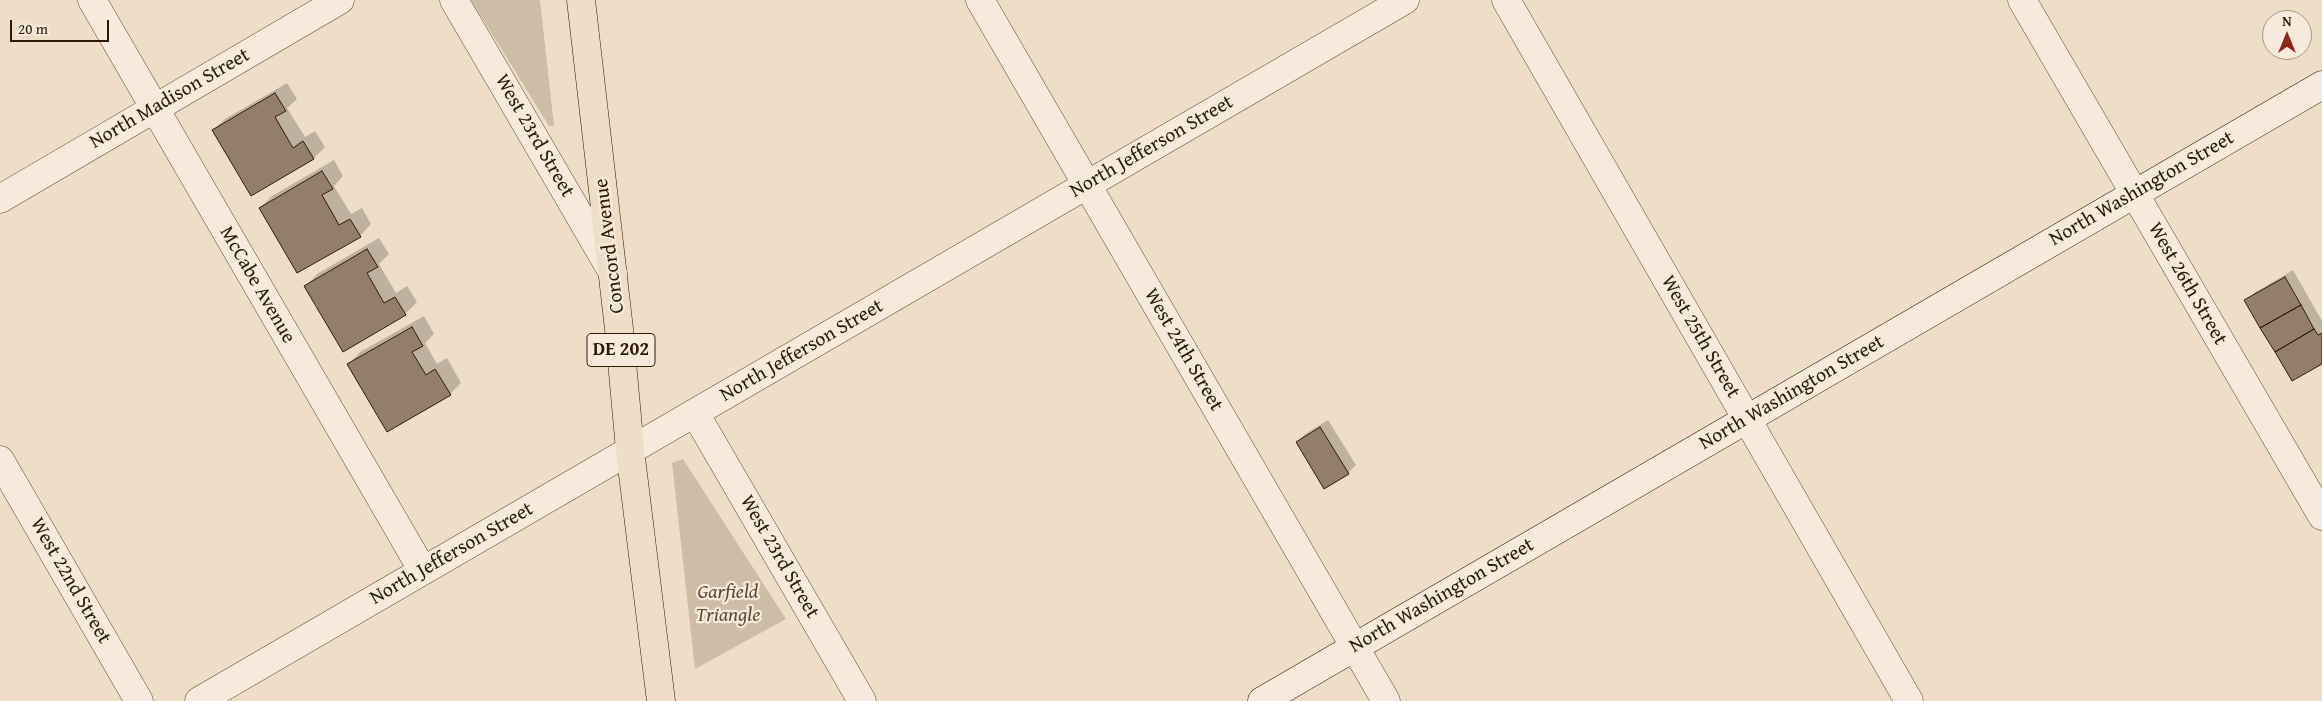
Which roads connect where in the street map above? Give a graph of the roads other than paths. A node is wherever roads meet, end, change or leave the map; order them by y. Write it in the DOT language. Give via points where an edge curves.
graph roads {
  1 [pos="92,0"];
  2 [pos="340,0"];
  3 [pos="454,0"];
  4 [pos="581,0"];
  5 [pos="980,0"];
  6 [pos="1405,0"];
  7 [pos="1506,0"];
  8 [pos="2022,0"];
  9 [pos="2322,85"];
  10 [pos="155,108"];
  11 [pos="1087,185"];
  12 [pos="2135,194"];
  13 [pos="0,199"];
  14 [pos="613,273"];
  15 [pos="695,412"];
  16 [pos="1747,419"];
  17 [pos="630,450"];
  18 [pos="0,460"];
  19 [pos="2322,516"];
  20 [pos="423,571"];
  21 [pos="1354,647"];
  22 [pos="139,701"];
  23 [pos="199,701"];
  24 [pos="660,701"];
  25 [pos="862,701"];
  26 [pos="1262,701"];
  27 [pos="1386,701"];
  28 [pos="1909,701"];
  1 -- 10 [label="street, McCabe Avenue"];
  2 -- 10 [label="street, North Madison Street"];
  3 -- 14 [label="street, West 23rd Street"];
  4 -- 14 [label="main road, Concord Avenue / DE 202"];
  5 -- 11 [label="street, West 24th Street"];
  6 -- 11 [label="street, North Jefferson Street"];
  7 -- 16 [label="street, West 25th Street"];
  8 -- 12 [label="street, West 26th Street"];
  9 -- 12 [label="street, North Washington Street"];
  10 -- 13 [label="street, North Madison Street"];
  10 -- 20 [label="street, McCabe Avenue"];
  11 -- 15 [label="street, North Jefferson Street"];
  11 -- 21 [label="street, West 24th Street"];
  12 -- 16 [label="street, North Washington Street"];
  12 -- 19 [label="street, West 26th Street"];
  14 -- 17 [label="main road, Concord Avenue / DE 202"];
  15 -- 17 [label="street, North Jefferson Street"];
  15 -- 25 [label="street, West 23rd Street"];
  16 -- 21 [label="street, North Washington Street"];
  16 -- 28 [label="street, West 25th Street"];
  17 -- 20 [label="street, North Jefferson Street"];
  17 -- 24 [label="main road, Concord Avenue / DE 202"];
  18 -- 22 [label="street, West 22nd Street"];
  20 -- 23 [label="street, North Jefferson Street"];
  21 -- 26 [label="street, North Washington Street"];
  21 -- 27 [label="street, West 24th Street"];
}
